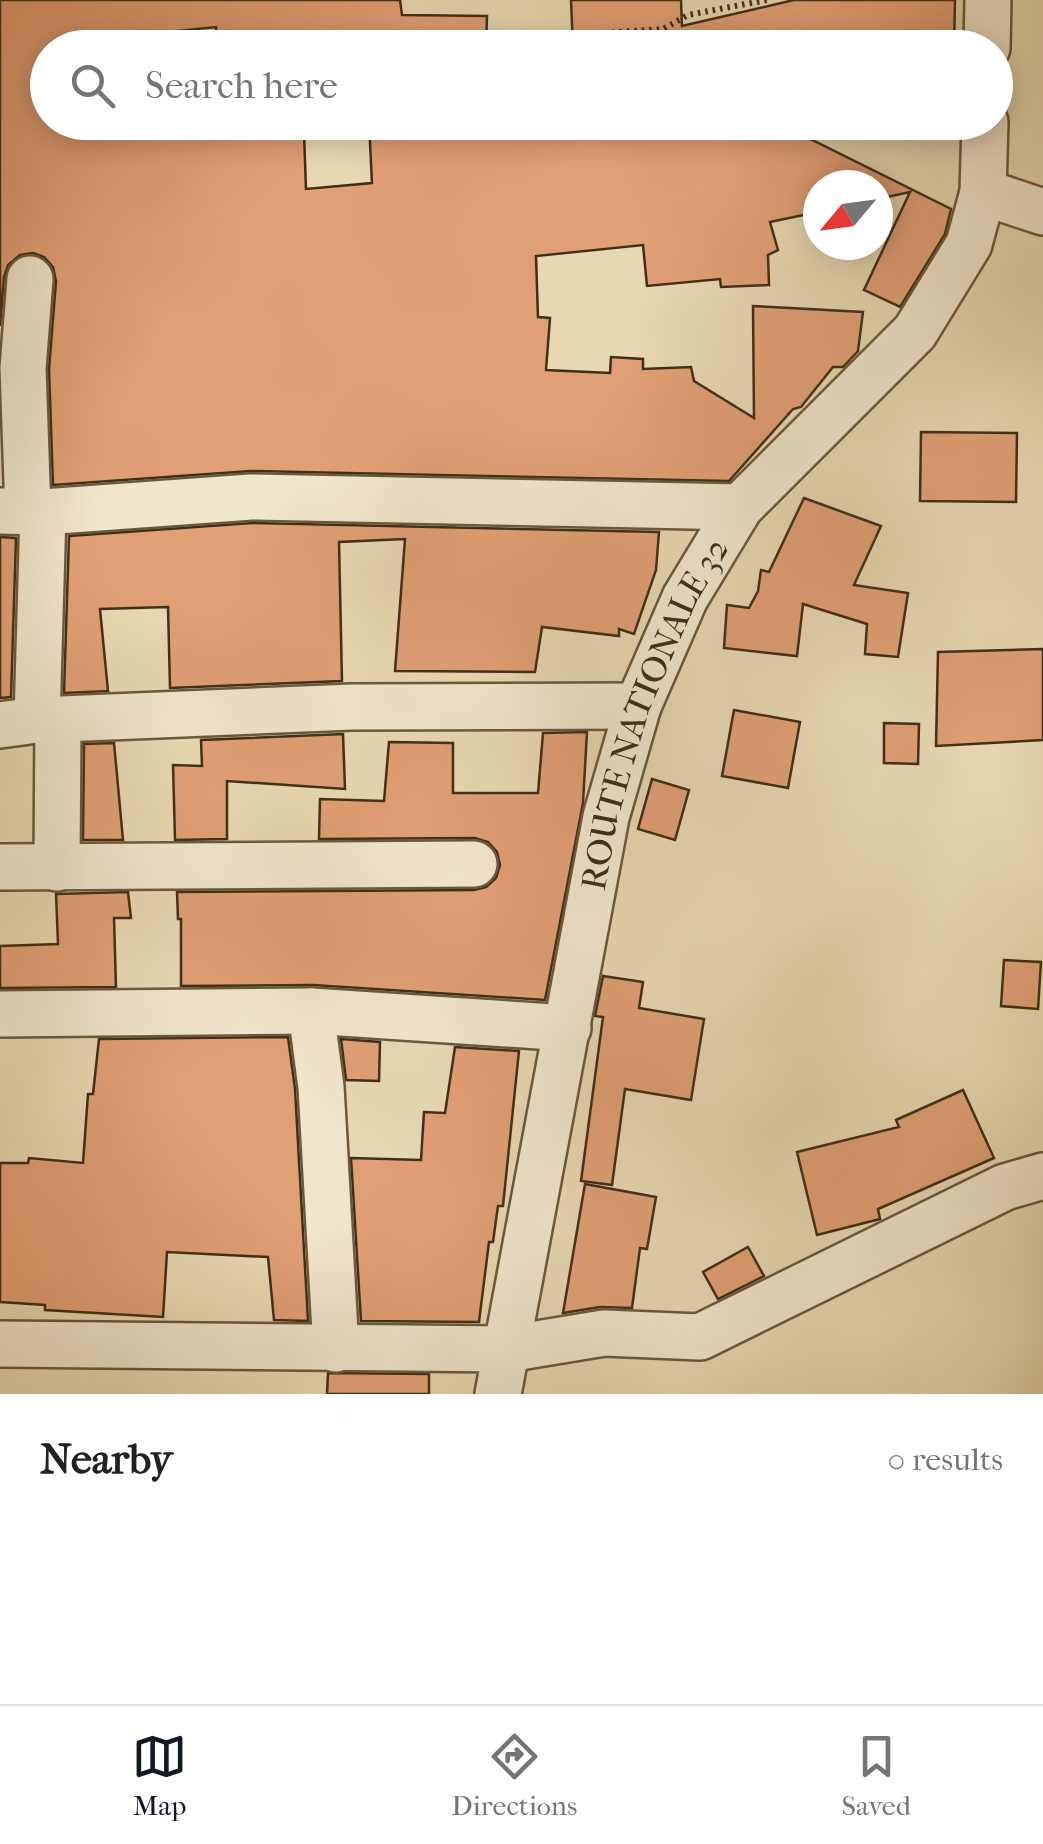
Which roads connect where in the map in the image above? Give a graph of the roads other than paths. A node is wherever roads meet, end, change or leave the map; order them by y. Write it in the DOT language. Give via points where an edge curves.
graph roads {
  1 [pos="988,0"];
  2 [pos="987,30"];
  3 [pos="984,140"];
  4 [pos="983,192"];
  5 [pos="1043,212"];
  6 [pos="30,278"];
  7 [pos="740,508"];
  8 [pos="24,512"];
  9 [pos="638,706"];
  10 [pos="32,721"];
  11 [pos="474,864"];
  12 [pos="0,866"];
  13 [pos="57,868"];
  14 [pos="311,1010"];
  15 [pos="0,1014"];
  16 [pos="568,1028"];
  17 [pos="1043,1176"];
  18 [pos="0,1344"];
  19 [pos="336,1349"];
  20 [pos="507,1349"];
  21 [pos="498,1394"];
  1 -- 2 [label="street"];
  3 -- 4 [label="street, ROUTE NATIONALE 32"];
  4 -- 5 [label="street"];
  4 -- 7 [label="street, ROUTE NATIONALE 32" via="969,244 915,332"];
  6 -- 8 [label="street"];
  7 -- 8 [label="street" via="250,497"];
  7 -- 9 [label="street, ROUTE NATIONALE 32" via="685,598"];
  8 -- 10 [label="street"];
  9 -- 10 [label="street" via="352,707"];
  9 -- 16 [label="street, ROUTE NATIONALE 32" via="606,817"];
  10 -- 13 [label="street"];
  11 -- 13 [label="street"];
  12 -- 13 [label="street"];
  14 -- 15 [label="street"];
  14 -- 16 [label="street"];
  14 -- 19 [label="street"];
  16 -- 20 [label="street, ROUTE NATIONALE 32"];
  17 -- 20 [label="street" via="1005,1187 700,1337 604,1334"];
  18 -- 19 [label="street"];
  19 -- 20 [label="street"];
  20 -- 21 [label="street, ROUTE NATIONALE 32"];
}
